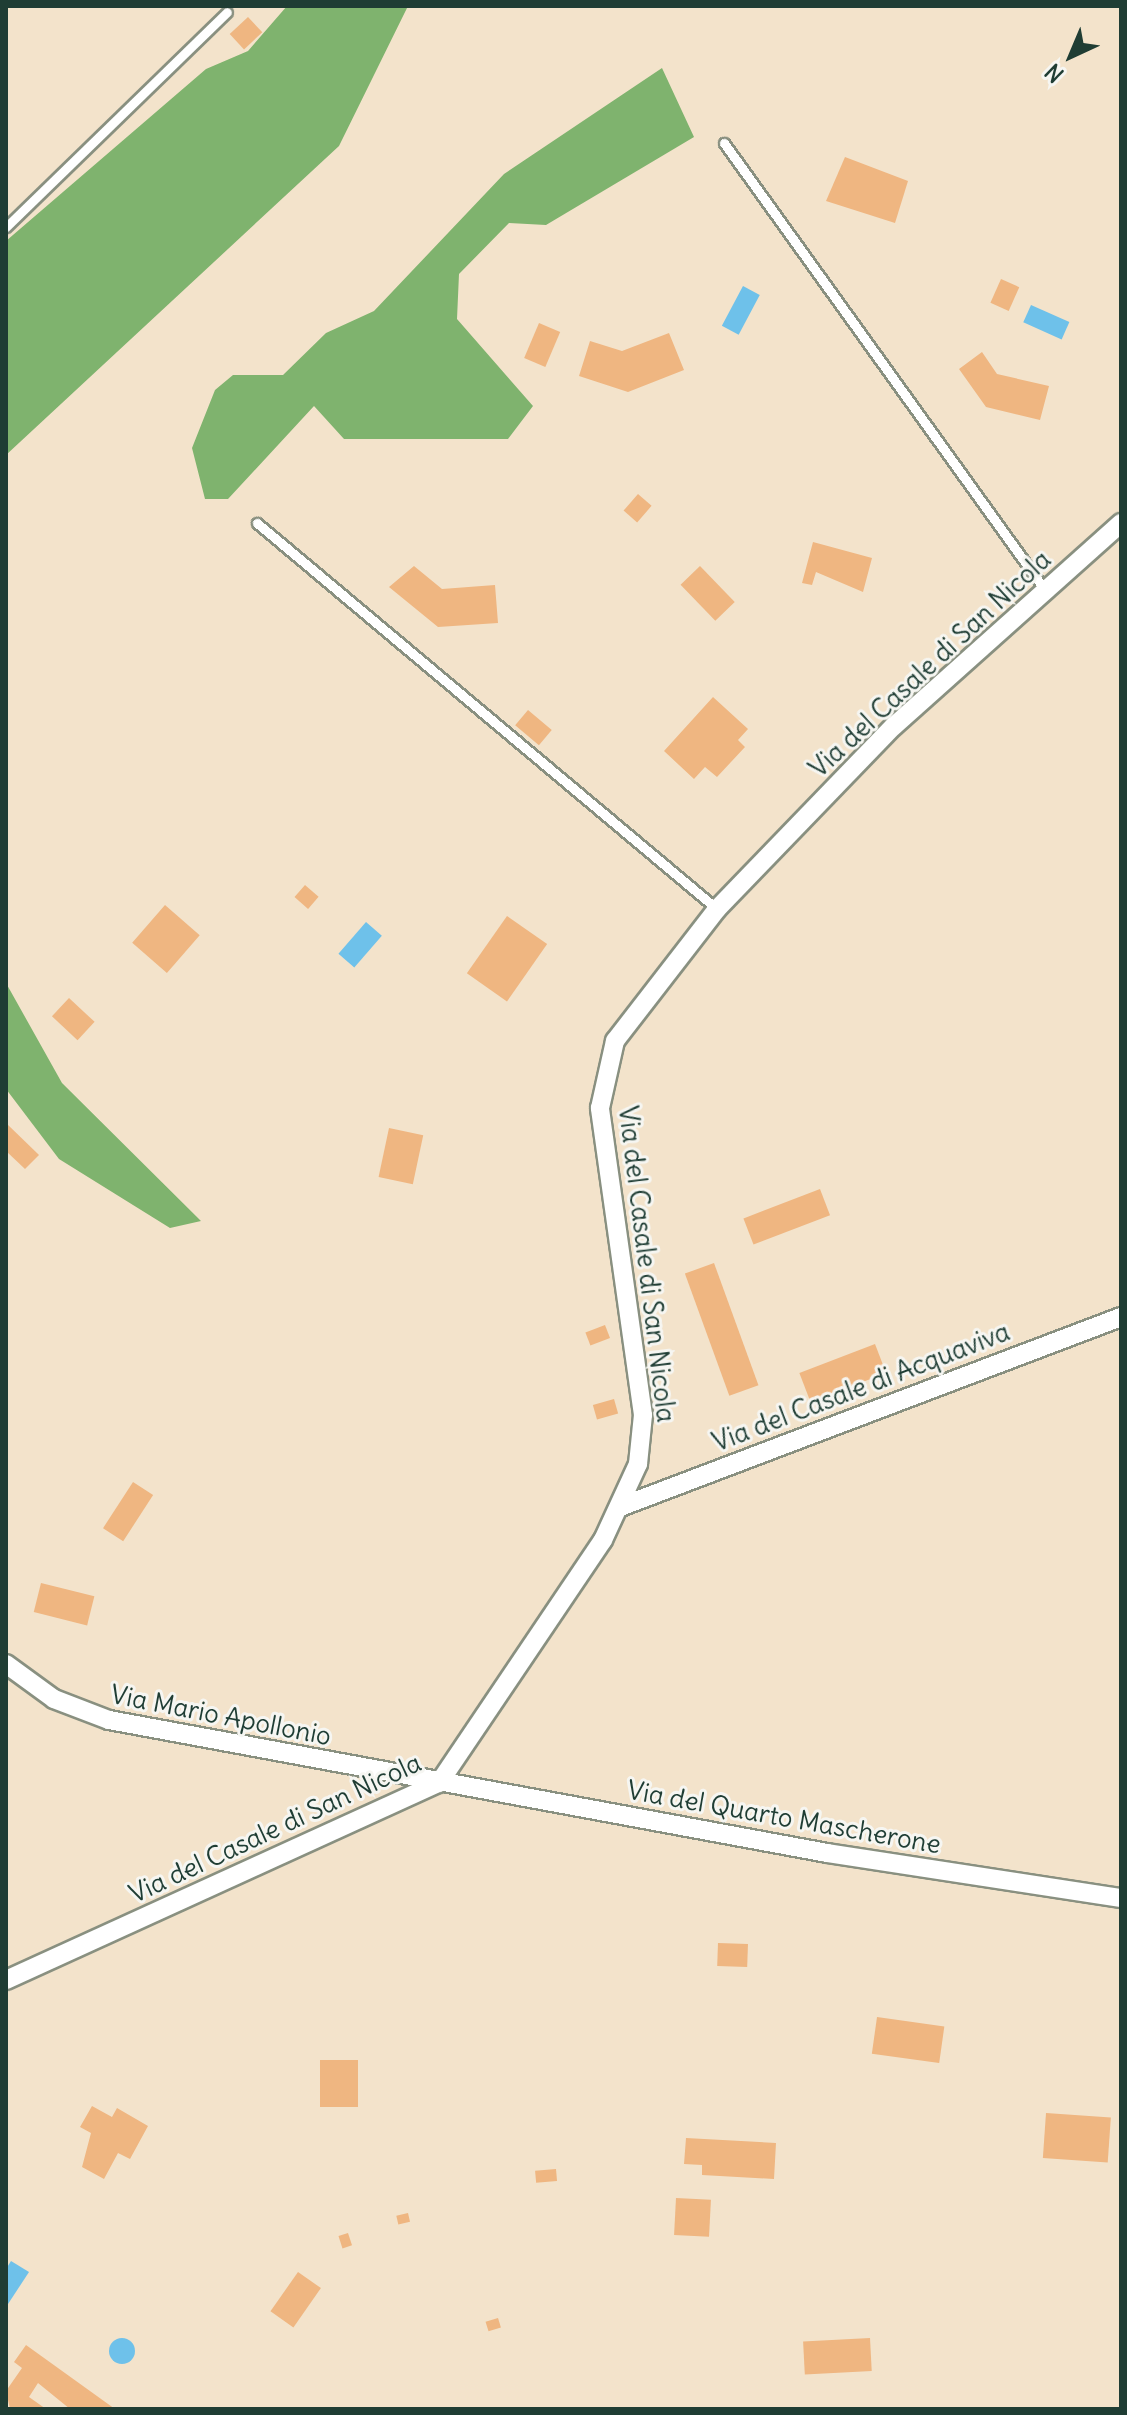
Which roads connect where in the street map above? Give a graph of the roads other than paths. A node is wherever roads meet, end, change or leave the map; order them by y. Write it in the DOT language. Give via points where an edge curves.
graph roads {
  1 [pos="227,12"];
  2 [pos="724,143"];
  3 [pos="6,227"];
  4 [pos="257,523"];
  5 [pos="1121,523"];
  6 [pos="1045,590"];
  7 [pos="717,909"];
  8 [pos="1121,1317"];
  9 [pos="620,1507"];
  10 [pos="6,1664"];
  11 [pos="439,1783"];
  12 [pos="1121,1898"];
  13 [pos="6,1980"];
  1 -- 3 [label="lane"];
  2 -- 6 [label="lane"];
  4 -- 7 [label="lane"];
  5 -- 6 [label="street, Via del Casale di San Nicola"];
  6 -- 7 [label="street, Via del Casale di San Nicola" via="894,726"];
  7 -- 9 [label="street, Via del Casale di San Nicola" via="632,1015 602,1079 601,1120 643,1415 638,1464"];
  8 -- 9 [label="street, Via del Casale di Acquaviva"];
  9 -- 11 [label="street, Via del Casale di San Nicola"];
  10 -- 11 [label="street, Via Mario Apollonio" via="90,1715"];
  11 -- 12 [label="street, Via del Quarto Mascherone"];
  11 -- 13 [label="street, Via del Casale di San Nicola"];
}
